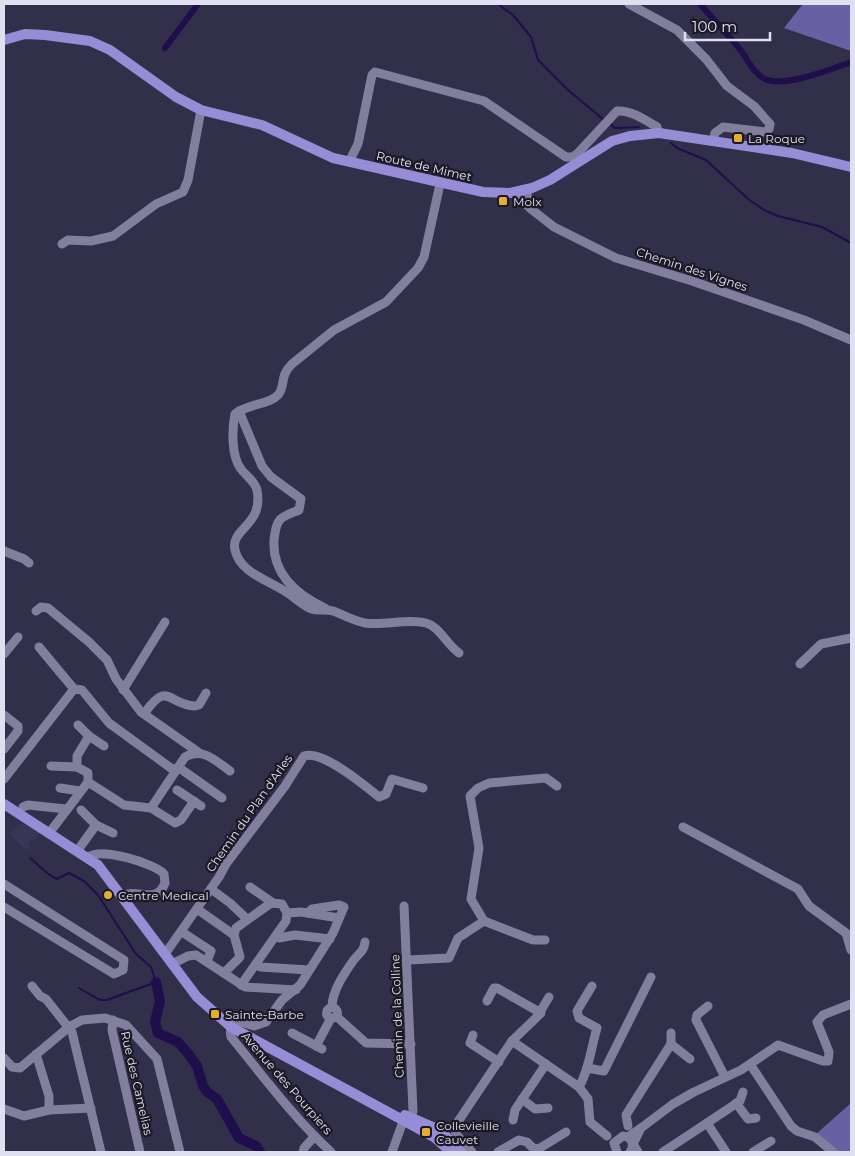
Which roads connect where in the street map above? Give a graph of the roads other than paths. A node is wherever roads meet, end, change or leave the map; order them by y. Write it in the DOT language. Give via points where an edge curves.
graph roads {
  1 [pos="629,4"];
  2 [pos="4,40"];
  3 [pos="201,110"];
  4 [pos="659,133"];
  5 [pos="713,141"];
  6 [pos="349,162"];
  7 [pos="851,167"];
  8 [pos="440,184"];
  9 [pos="521,191"];
  10 [pos="62,244"];
  11 [pos="851,340"];
  12 [pos="239,411"];
  13 [pos="4,551"];
  14 [pos="29,563"];
  15 [pos="331,610"];
  16 [pos="36,611"];
  17 [pos="165,622"];
  18 [pos="18,637"];
  19 [pos="851,638"];
  20 [pos="39,647"];
  21 [pos="459,653"];
  22 [pos="4,654"];
  23 [pos="800,664"];
  24 [pos="74,689"];
  25 [pos="123,690"];
  26 [pos="206,693"];
  27 [pos="144,714"];
  28 [pos="4,715"];
  29 [pos="78,725"];
  30 [pos="89,736"];
  31 [pos="104,746"];
  32 [pos="4,749"];
  33 [pos="198,752"];
  34 [pos="51,766"];
  35 [pos="77,767"];
  36 [pos="177,769"];
  37 [pos="230,771"];
  38 [pos="4,780"];
  39 [pos="88,782"];
  40 [pos="557,786"];
  41 [pos="60,788"];
  42 [pos="423,788"];
  43 [pos="176,790"];
  44 [pos="80,791"];
  45 [pos="222,798"];
  46 [pos="4,805"];
  47 [pos="23,806"];
  48 [pos="151,808"];
  49 [pos="66,809"];
  50 [pos="81,810"];
  51 [pos="96,825"];
  52 [pos="683,827"];
  53 [pos="50,832"];
  54 [pos="113,833"];
  55 [pos="78,850"];
  56 [pos="89,857"];
  57 [pos="250,887"];
  58 [pos="211,889"];
  59 [pos="5,890"];
  60 [pos="122,896"];
  61 [pos="273,903"];
  62 [pos="404,906"];
  63 [pos="4,907"];
  64 [pos="197,909"];
  65 [pos="287,912"];
  66 [pos="308,912"];
  67 [pos="339,918"];
  68 [pos="247,920"];
  69 [pos="484,921"];
  70 [pos="182,932"];
  71 [pos="234,935"];
  72 [pos="275,937"];
  73 [pos="330,939"];
  74 [pos="545,940"];
  75 [pos="365,942"];
  76 [pos="851,950"];
  77 [pos="165,954"];
  78 [pos="408,960"];
  79 [pos="207,961"];
  80 [pos="172,964"];
  81 [pos="256,964"];
  82 [pos="309,970"];
  83 [pos="224,973"];
  84 [pos="651,978"];
  85 [pos="241,985"];
  86 [pos="32,986"];
  87 [pos="592,986"];
  88 [pos="296,990"];
  89 [pos="548,997"];
  90 [pos="487,1000"];
  91 [pos="851,1004"];
  92 [pos="708,1006"];
  93 [pos="333,1013"];
  94 [pos="540,1014"];
  95 [pos="113,1020"];
  96 [pos="69,1027"];
  97 [pos="231,1027"];
  98 [pos="292,1033"];
  99 [pos="671,1033"];
  100 [pos="473,1035"];
  101 [pos="512,1041"];
  102 [pos="411,1044"];
  103 [pos="671,1044"];
  104 [pos="36,1054"];
  105 [pos="4,1058"];
  106 [pos="690,1058"];
  107 [pos="498,1062"];
  108 [pos="546,1064"];
  109 [pos="750,1064"];
  110 [pos="587,1068"];
  111 [pos="725,1078"];
  112 [pos="578,1087"];
  113 [pos="742,1092"];
  114 [pos="522,1099"];
  115 [pos="736,1103"];
  116 [pos="91,1108"];
  117 [pos="548,1108"];
  118 [pos="4,1109"];
  119 [pos="49,1110"];
  120 [pos="756,1118"];
  121 [pos="408,1119"];
  122 [pos="512,1120"];
  123 [pos="707,1123"];
  124 [pos="566,1132"];
  125 [pos="314,1137"];
  126 [pos="770,1140"];
  127 [pos="624,1145"];
  128 [pos="101,1152"];
  129 [pos="140,1152"];
  130 [pos="180,1152"];
  131 [pos="303,1152"];
  132 [pos="331,1152"];
  133 [pos="392,1152"];
  134 [pos="450,1152"];
  135 [pos="461,1152"];
  136 [pos="472,1152"];
  137 [pos="498,1152"];
  138 [pos="663,1152"];
  139 [pos="726,1152"];
  140 [pos="754,1152"];
  141 [pos="833,1152"];
  1 -- 5 [label="street" via="677,30 727,86 754,106 770,124 765,132 723,127 715,132"];
  2 -- 3 [label="main road, Route de Mimet" via="24,34 90,42 110,50 176,97"];
  3 -- 6 [label="main road, Route de Mimet" via="262,125 333,158"];
  3 -- 10 [label="street" via="183,192 156,204 113,236 91,241 68,240"];
  4 -- 5 [label="main road, Route de Mimet"];
  4 -- 6 [label="street" via="656,127 623,110 612,115 577,154 566,157 484,101 375,72 358,144"];
  4 -- 9 [label="main road, Route de Mimet" via="612,141 550,180"];
  5 -- 7 [label="main road, Route de Mimet" via="792,153"];
  6 -- 8 [label="main road, Route de Mimet"];
  8 -- 9 [label="main road, Route de Mimet" via="483,192"];
  8 -- 12 [label="street" via="424,257 418,268 386,302 334,330 292,364 286,370 282,389 275,397 250,404"];
  9 -- 11 [label="street, Chemin des Vignes" via="520,199 554,226 616,258 804,320"];
  12 -- 15 [label="street" via="262,466 271,477 301,499 299,510 284,517 275,528 275,551 282,577 317,604"];
  12 -- 15 [label="street" via="233,424 235,453 239,466 257,490 257,508 252,521 235,538 235,552 254,574 302,604 311,609"];
  13 -- 14 [label="street"];
  15 -- 21 [label="street" via="365,623 427,623"];
  16 -- 25 [label="street" via="41,607 48,608 89,642 107,660"];
  17 -- 25 [label="street"];
  18 -- 22 [label="street"];
  19 -- 23 [label="street" via="822,644"];
  20 -- 24 [label="street"];
  24 -- 36 [label="street" via="82,690 110,722"];
  24 -- 38 [label="street"];
  25 -- 27 [label="street"];
  26 -- 27 [label="street" via="195,706 160,696"];
  27 -- 33 [label="street"];
  28 -- 32 [label="street" via="18,726 18,731"];
  29 -- 30 [label="street"];
  30 -- 31 [label="street"];
  30 -- 35 [label="street" via="77,756"];
  33 -- 36 [label="street" via="185,757"];
  33 -- 37 [label="street"];
  34 -- 35 [label="street"];
  35 -- 39 [label="street" via="88,773"];
  36 -- 45 [label="street"];
  36 -- 48 [label="street"];
  39 -- 44 [label="street"];
  39 -- 48 [label="street" via="124,805"];
  40 -- 69 [label="street" via="546,778 489,783 470,796 479,848 471,899"];
  41 -- 44 [label="street"];
  42 -- 58 [label="street, Chemin du Plan d'Arles" via="392,779 386,794 379,796 335,764 306,755"];
  43 -- 48 [label="street" via="198,804 180,820 175,823"];
  44 -- 49 [label="street"];
  46 -- 53 [label="main road"];
  47 -- 49 [label="street"];
  49 -- 53 [label="street"];
  50 -- 51 [label="street"];
  51 -- 54 [label="street"];
  51 -- 55 [label="street"];
  52 -- 76 [label="street" via="798,889 809,906 846,933"];
  53 -- 55 [label="main road"];
  55 -- 56 [label="main road"];
  56 -- 60 [label="main road"];
  56 -- 60 [label="street" via="100,853 146,863 164,874 165,883 156,894 129,893"];
  57 -- 61 [label="street"];
  58 -- 64 [label="street, Chemin du Plan d'Arles"];
  58 -- 68 [label="street"];
  59 -- 63 [label="street" via="124,960 123,970 114,974"];
  60 -- 77 [label="main road"];
  61 -- 65 [label="street" via="282,904"];
  61 -- 68 [label="street"];
  62 -- 78 [label="street, Chemin de la Colline"];
  64 -- 70 [label="street, Chemin du Plan d'Arles"];
  64 -- 71 [label="street"];
  65 -- 66 [label="street"];
  65 -- 72 [label="street" via="286,921"];
  66 -- 67 [label="street"];
  66 -- 67 [label="street" via="341,905 344,909"];
  67 -- 73 [label="street"];
  68 -- 71 [label="street" via="236,928"];
  69 -- 74 [label="street" via="533,940"];
  69 -- 78 [label="street" via="458,938 449,958"];
  70 -- 77 [label="street, Chemin du Plan d'Arles"];
  70 -- 79 [label="street" via="211,951"];
  71 -- 83 [label="street" via="240,957"];
  72 -- 73 [label="street" via="295,935"];
  72 -- 81 [label="street"];
  73 -- 82 [label="street"];
  75 -- 93 [label="street" via="363,951 334,994"];
  77 -- 80 [label="main road"];
  78 -- 102 [label="street, Chemin de la Colline"];
  79 -- 80 [label="street" via="196,955"];
  79 -- 83 [label="street"];
  80 -- 97 [label="main road" via="197,997"];
  81 -- 82 [label="street"];
  81 -- 85 [label="street"];
  82 -- 88 [label="street"];
  83 -- 85 [label="street"];
  84 -- 110 [label="street" via="604,1071"];
  85 -- 88 [label="street"];
  86 -- 96 [label="street"];
  87 -- 110 [label="street" via="577,1011 579,1018 597,1028"];
  88 -- 97 [label="street" via="282,1000 263,1024 254,1026 237,1021"];
  89 -- 94 [label="street"];
  90 -- 94 [label="street" via="497,988"];
  91 -- 109 [label="street" via="823,1015 817,1022 830,1052 828,1061 780,1044"];
  92 -- 111 [label="street" via="696,1020"];
  93 -- 98 [label="street" via="319,1048"];
  93 -- 102 [label="street" via="366,1043"];
  94 -- 101 [label="street"];
  95 -- 96 [label="street" via="90,1018"];
  95 -- 129 [label="street, Rue des Camelias" via="112,1030"];
  95 -- 130 [label="street" via="131,1028 155,1056"];
  96 -- 104 [label="street"];
  96 -- 116 [label="street"];
  97 -- 121 [label="main road"];
  97 -- 125 [label="street, Avenue des Pourpiers" via="231,1037"];
  99 -- 103 [label="street"];
  100 -- 107 [label="street" via="470,1043"];
  101 -- 107 [label="street"];
  101 -- 108 [label="street"];
  102 -- 121 [label="street, Chemin de la Colline"];
  103 -- 106 [label="street"];
  103 -- 127 [label="street" via="626,1115 628,1126"];
  104 -- 105 [label="street" via="17,1069"];
  104 -- 119 [label="street" via="49,1096"];
  107 -- 136 [label="street" via="454,1128"];
  108 -- 112 [label="street"];
  108 -- 114 [label="street"];
  109 -- 111 [label="street"];
  109 -- 141 [label="street" via="792,1126 815,1137"];
  110 -- 112 [label="street"];
  111 -- 127 [label="street" via="680,1100 641,1128"];
  112 -- 127 [label="street" via="588,1099 590,1122"];
  113 -- 115 [label="street" via="740,1101"];
  114 -- 117 [label="street" via="535,1109"];
  114 -- 122 [label="street"];
  115 -- 120 [label="street" via="748,1119"];
  115 -- 123 [label="street"];
  116 -- 119 [label="street"];
  116 -- 128 [label="street"];
  118 -- 119 [label="street" via="24,1116"];
  121 -- 133 [label="street"];
  121 -- 134 [label="main road"];
  121 -- 135 [label="main road" via="440,1130"];
  123 -- 138 [label="street"];
  123 -- 139 [label="street"];
  124 -- 137 [label="street" via="536,1149 522,1140"];
  125 -- 131 [label="street"];
  125 -- 132 [label="street, Avenue des Pourpiers"];
  126 -- 140 [label="street"];
}
